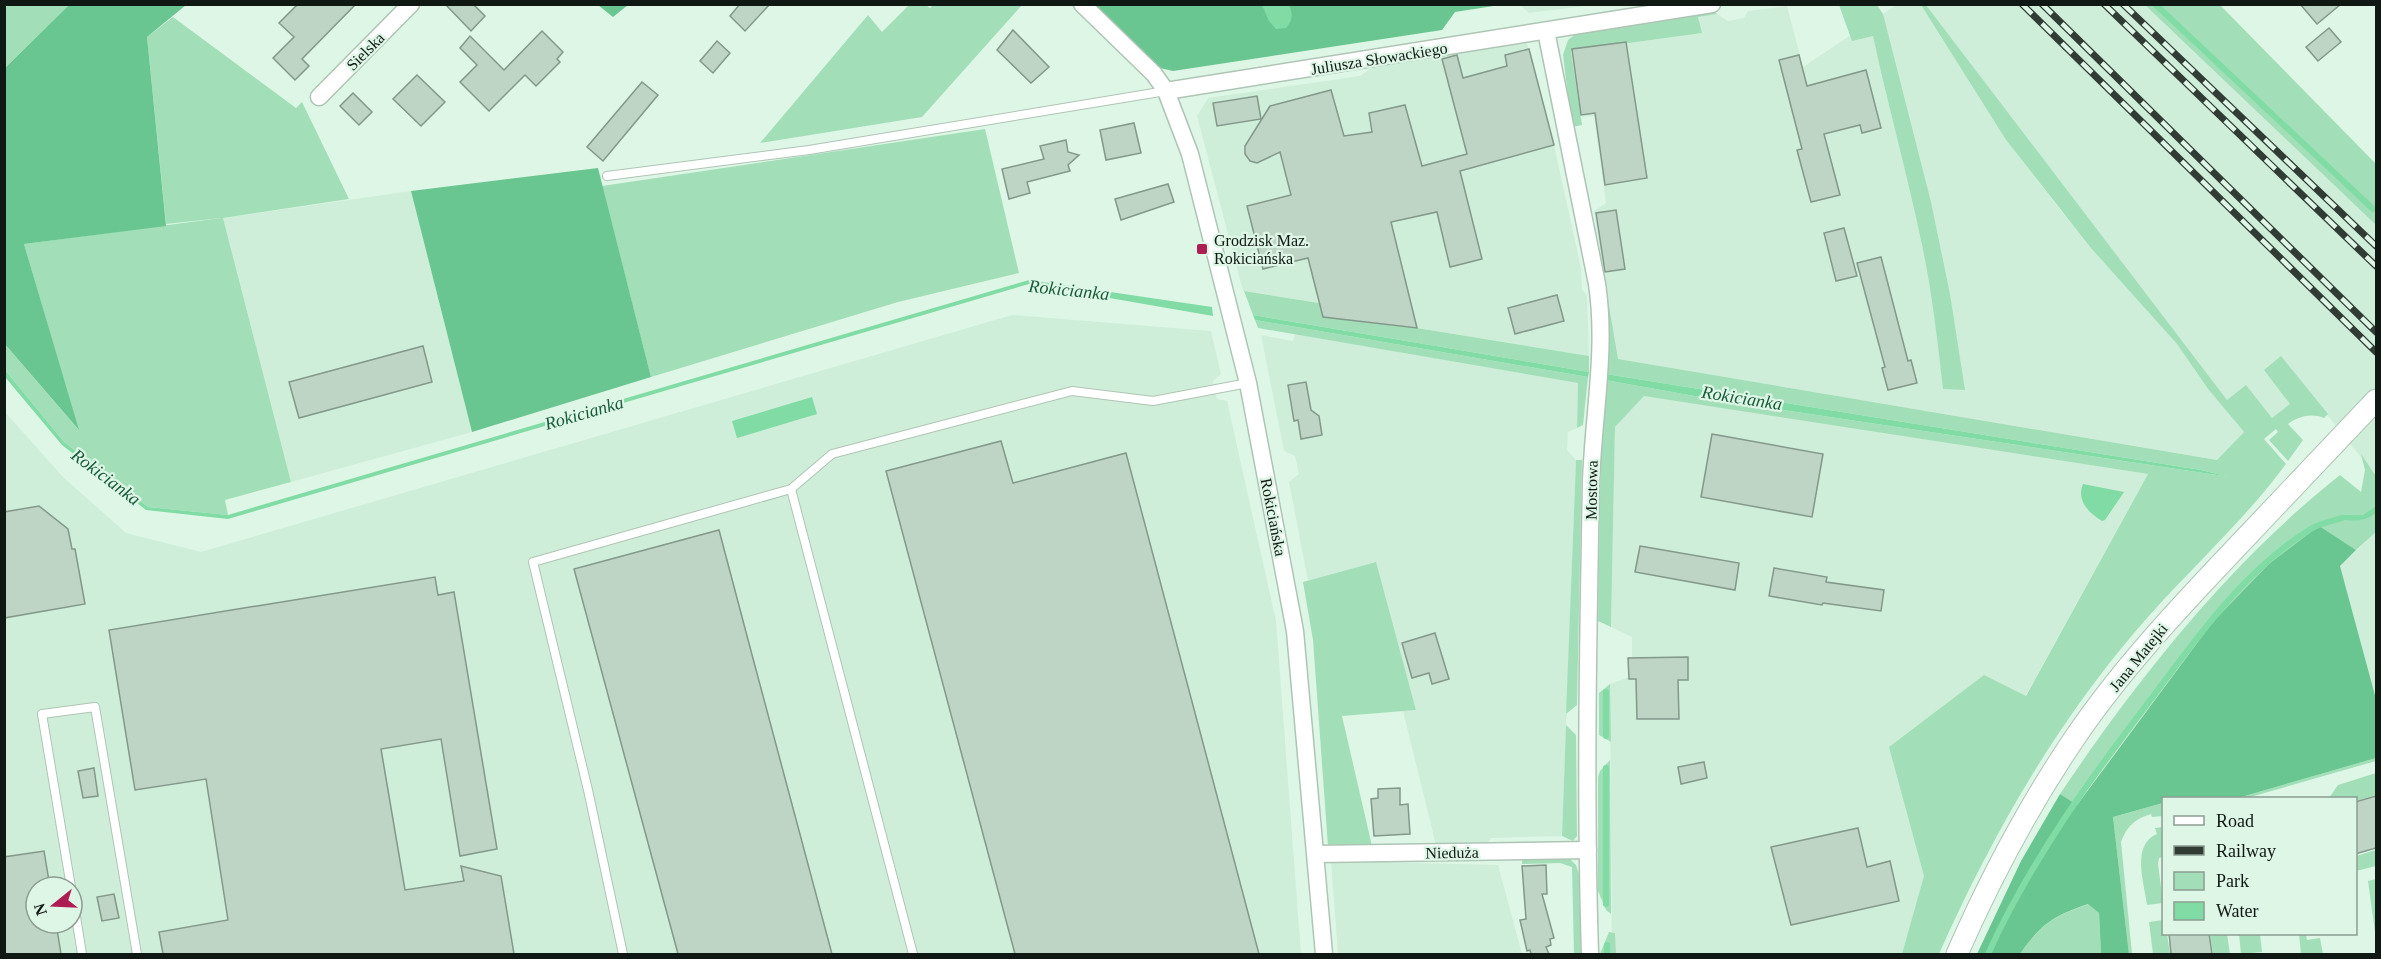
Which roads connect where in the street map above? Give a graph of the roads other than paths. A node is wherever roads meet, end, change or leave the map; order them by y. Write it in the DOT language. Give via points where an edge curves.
graph roads {
  1 [pos="411,4"];
  2 [pos="1082,4"];
  3 [pos="1712,4"];
  4 [pos="1546,31"];
  5 [pos="1166,91"];
  6 [pos="319,98"];
  7 [pos="607,176"];
  8 [pos="1248,383"];
  9 [pos="2376,400"];
  10 [pos="791,489"];
  11 [pos="1588,850"];
  12 [pos="1316,854"];
  13 [pos="69,875"];
  14 [pos="79,935"];
  15 [pos="82,954"];
  16 [pos="137,954"];
  17 [pos="623,954"];
  18 [pos="913,954"];
  19 [pos="1324,954"];
  20 [pos="1590,954"];
  21 [pos="1957,954"];
  1 -- 6 [label="street, Sielska"];
  2 -- 5 [label="street" via="1154,74"];
  3 -- 4 [label="street, Juliusza Słowackiego"];
  4 -- 5 [label="street, Juliusza Słowackiego"];
  4 -- 11 [label="street, Mostowa" via="1597,284 1601,326 1592,442"];
  5 -- 7 [label="lane" via="809,150"];
  5 -- 8 [label="street, Rokiciańska" via="1190,154"];
  8 -- 10 [label="lane" via="1153,401 1072,391 832,454"];
  8 -- 12 [label="street, Rokiciańska" via="1295,631"];
  9 -- 21 [label="street, Jana Matejki" via="2154,637 2075,737 2006,851"];
  10 -- 17 [label="lane" via="532,562"];
  10 -- 18 [label="lane"];
  11 -- 12 [label="street, Nieduża"];
  11 -- 20 [label="street, Mostowa"];
  12 -- 19 [label="street, Rokiciańska"];
  13 -- 16 [label="lane" via="42,714 96,706"];
  14 -- 15 [label="lane"];
}
